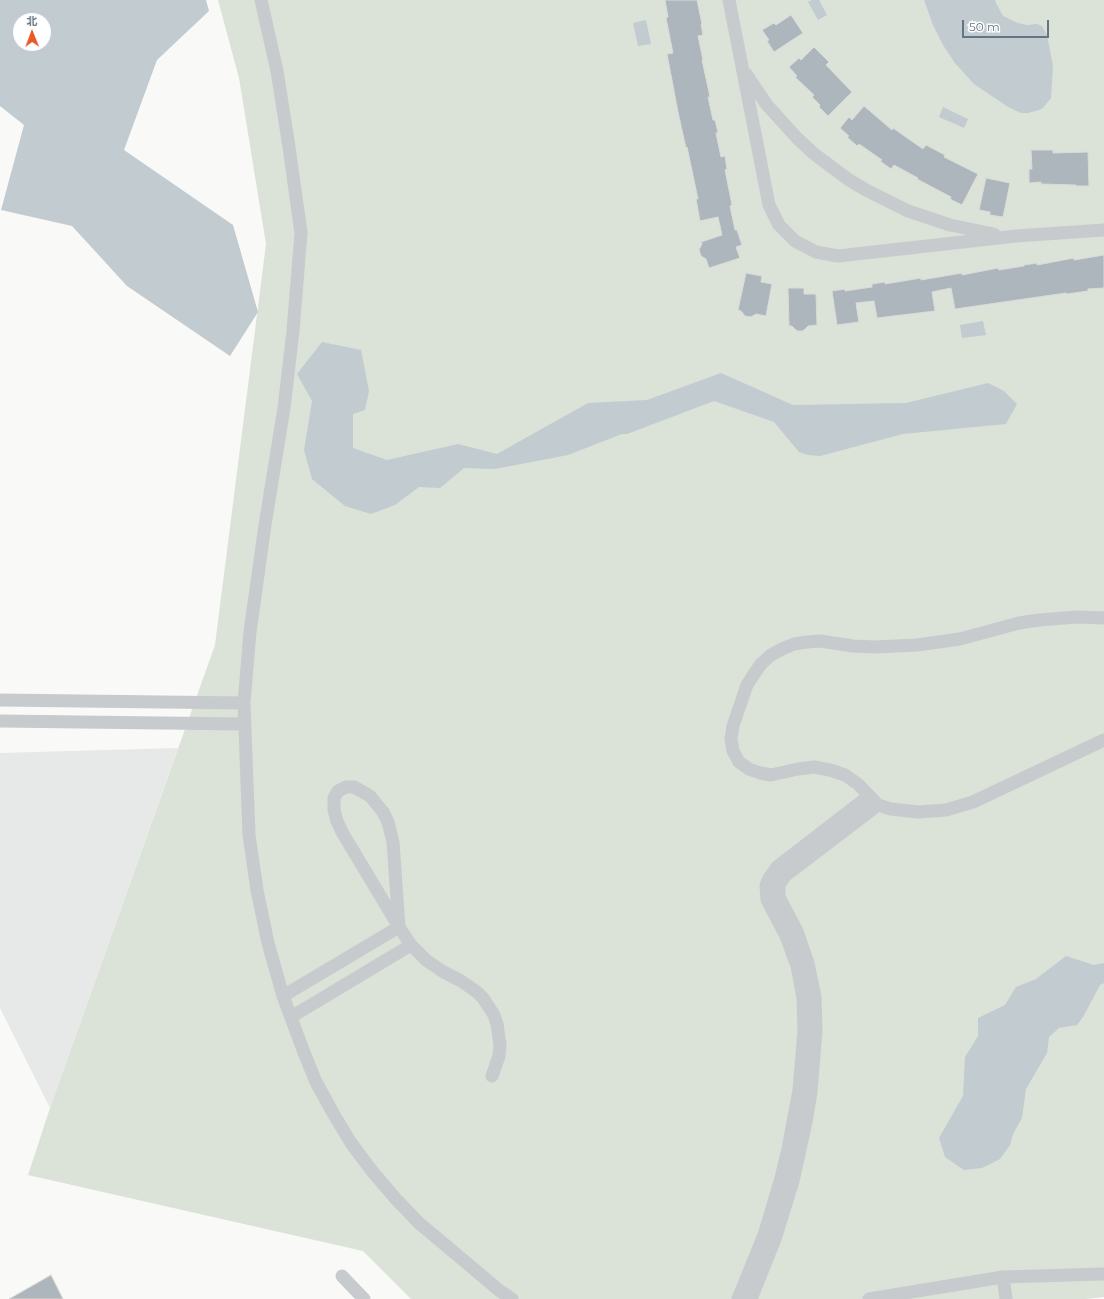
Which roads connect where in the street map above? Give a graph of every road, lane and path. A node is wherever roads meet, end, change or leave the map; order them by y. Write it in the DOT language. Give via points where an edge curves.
graph roads {
  1 [pos="261,0"];
  2 [pos="729,0"];
  3 [pos="742,68"];
  4 [pos="1104,230"];
  5 [pos="1016,236"];
  6 [pos="1104,618"];
  7 [pos="0,700"];
  8 [pos="244,703"];
  9 [pos="0,721"];
  10 [pos="22,721"];
  11 [pos="244,724"];
  12 [pos="0,729"];
  13 [pos="1104,740"];
  14 [pos="874,801"];
  15 [pos="399,927"];
  16 [pos="411,945"];
  17 [pos="283,996"];
  18 [pos="291,1017"];
  19 [pos="492,1076"];
  20 [pos="1104,1274"];
  21 [pos="342,1276"];
  22 [pos="1003,1277"];
  23 [pos="364,1299"];
  24 [pos="512,1299"];
  25 [pos="738,1299"];
  26 [pos="751,1299"];
  27 [pos="869,1299"];
  28 [pos="1006,1299"];
  1 -- 8 [label="street" via="290,147 301,233 284,408 250,632"];
  2 -- 3 [label="street"];
  3 -- 5 [label="street" via="767,105 797,138 849,180 888,202 929,218 972,230"];
  3 -- 5 [label="street" via="769,205 780,225 796,241 816,252 838,256"];
  4 -- 5 [label="street"];
  6 -- 14 [label="street" via="1038,620 960,639 917,645 875,647 807,642 794,644 771,655 761,664 748,685 733,726 733,751 739,762 760,774 771,775 814,767 830,770 854,782"];
  7 -- 8 [label="street"];
  8 -- 11 [label="street"];
  9 -- 10 [label="street"];
  10 -- 11 [label="street"];
  10 -- 12 [label="street"];
  11 -- 17 [label="street" via="250,835 257,890"];
  13 -- 14 [label="street" via="959,807 918,812 891,809"];
  14 -- 25 [label="street" via="777,867 766,885 767,900 786,936 796,966 803,998 804,1031 799,1090 790,1142 764,1235"];
  14 -- 26 [label="street" via="786,875 778,887 779,897 797,931 808,963 815,997 816,1039 807,1114 793,1181 775,1239"];
  15 -- 15 [label="street" via="337,821 334,798 338,791 346,787 354,787 370,796 388,822 393,842"];
  15 -- 16 [label="street"];
  15 -- 17 [label="street"];
  16 -- 18 [label="street"];
  16 -- 19 [label="street" via="442,972 477,992 494,1014 500,1045"];
  17 -- 18 [label="street"];
  18 -- 24 [label="street" via="311,1069 333,1113 372,1171 419,1223"];
  20 -- 22 [label="street"];
  21 -- 23 [label="street"];
  22 -- 27 [label="street"];
  22 -- 28 [label="street"];
}
